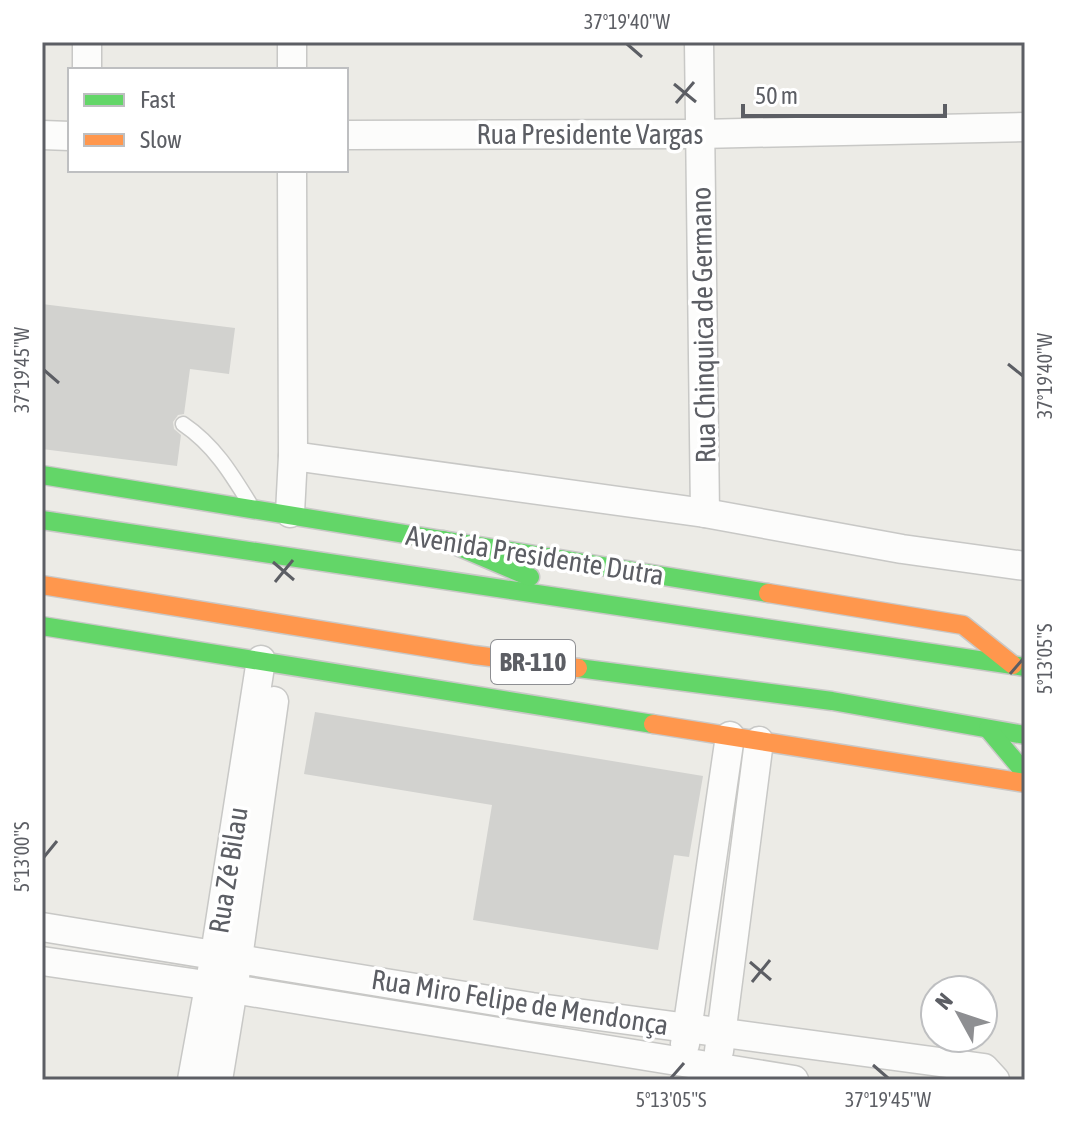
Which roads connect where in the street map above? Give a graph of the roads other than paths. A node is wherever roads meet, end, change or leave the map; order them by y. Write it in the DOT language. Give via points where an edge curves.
graph roads {
  1 [pos="87,42"];
  2 [pos="292,42"];
  3 [pos="699,42"];
  4 [pos="87,68"];
  5 [pos="292,68"];
  6 [pos="1025,127"];
  7 [pos="700,134"];
  8 [pos="42,135"];
  9 [pos="348,135"];
  10 [pos="68,136"];
  11 [pos="292,172"];
  12 [pos="183,424"];
  13 [pos="293,456"];
  14 [pos="42,475"];
  15 [pos="252,508"];
  16 [pos="290,513"];
  17 [pos="705,513"];
  18 [pos="42,520"];
  19 [pos="443,540"];
  20 [pos="1025,566"];
  21 [pos="42,585"];
  22 [pos="587,601"];
  23 [pos="42,626"];
  24 [pos="844,641"];
  25 [pos="811,658"];
  26 [pos="270,661"];
  27 [pos="1019,666"];
  28 [pos="808,679"];
  29 [pos="832,701"];
  30 [pos="988,729"];
  31 [pos="1025,735"];
  32 [pos="730,736"];
  33 [pos="759,741"];
  34 [pos="1025,773"];
  35 [pos="1025,783"];
  36 [pos="42,927"];
  37 [pos="226,956"];
  38 [pos="42,961"];
  39 [pos="221,987"];
  40 [pos="442,992"];
  41 [pos="438,1021"];
  42 [pos="687,1028"];
  43 [pos="721,1032"];
  44 [pos="681,1071"];
  45 [pos="716,1074"];
  46 [pos="192,1080"];
  47 [pos="218,1080"];
  48 [pos="794,1080"];
  49 [pos="995,1080"];
  1 -- 4 [label="street"];
  2 -- 5 [label="street"];
  3 -- 7 [label="street, Rua Chinquica de Germano"];
  6 -- 7 [label="street, Rua Presidente Vargas"];
  7 -- 9 [label="street, Rua Presidente Vargas"];
  7 -- 17 [label="street, Rua Chinquica de Germano"];
  8 -- 10 [label="street"];
  11 -- 13 [label="street"];
  12 -- 15 [label="lane" via="224,461"];
  13 -- 16 [label="street"];
  13 -- 17 [label="street"];
  14 -- 15 [label="main road, Avenida Presidente Dutra"];
  15 -- 16 [label="main road, Avenida Presidente Dutra"];
  16 -- 19 [label="main road, Avenida Presidente Dutra"];
  17 -- 20 [label="street"];
  18 -- 22 [label="main road, Avenida Presidente Dutra / BR-110"];
  19 -- 22 [label="main road"];
  19 -- 27 [label="main road, Avenida Presidente Dutra" via="963,625"];
  21 -- 29 [label="main road, BR-110" via="474,655"];
  22 -- 24 [label="main road, Avenida Presidente Dutra / BR-110"];
  23 -- 26 [label="main road"];
  24 -- 25 [label="main road" via="830,643"];
  24 -- 27 [label="main road, Avenida Presidente Dutra / BR-110"];
  26 -- 32 [label="main road"];
  26 -- 37 [label="street, Rua Zé Bilau"];
  28 -- 29 [label="main road"];
  29 -- 30 [label="main road, BR-110"];
  30 -- 31 [label="main road, BR-110"];
  30 -- 34 [label="main road"];
  32 -- 33 [label="main road"];
  32 -- 42 [label="street"];
  33 -- 35 [label="main road"];
  33 -- 43 [label="street"];
  36 -- 37 [label="street, Rua Miro Felipe de Mendonça"];
  37 -- 39 [label="street, Rua Zé Bilau"];
  37 -- 40 [label="street, Rua Miro Felipe de Mendonça"];
  38 -- 39 [label="street, Rua Miro Felipe de Mendonça"];
  39 -- 41 [label="street, Rua Miro Felipe de Mendonça"];
  39 -- 46 [label="street, Rua Zé Bilau"];
  39 -- 47 [label="street, Rua Zé Bilau"];
  40 -- 41 [label="street"];
  40 -- 42 [label="street, Rua Miro Felipe de Mendonça"];
  41 -- 44 [label="street, Rua Miro Felipe de Mendonça"];
  42 -- 43 [label="street, Rua Miro Felipe de Mendonça"];
  42 -- 44 [label="street"];
  43 -- 45 [label="street"];
  43 -- 49 [label="street, Rua Miro Felipe de Mendonça" via="984,1068"];
  44 -- 45 [label="street, Rua Miro Felipe de Mendonça"];
  45 -- 48 [label="street, Rua Miro Felipe de Mendonça"];
}
